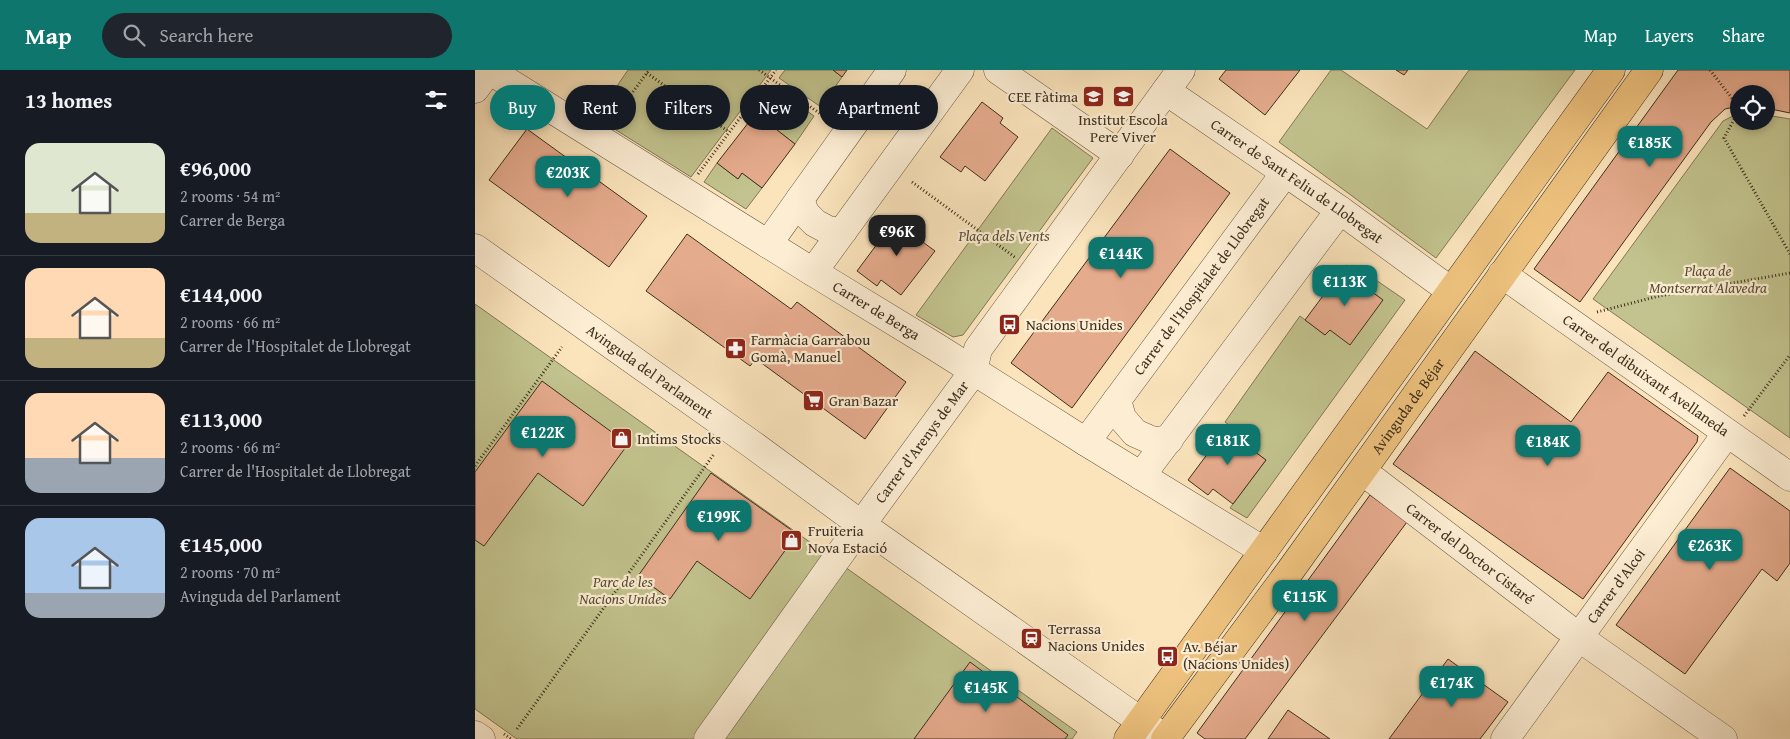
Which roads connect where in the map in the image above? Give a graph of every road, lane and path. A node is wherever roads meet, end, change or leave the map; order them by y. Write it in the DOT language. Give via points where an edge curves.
graph roads {
  1 [pos="489,70"];
  2 [pos="759,70"];
  3 [pos="776,70"];
  4 [pos="892,70"];
  5 [pos="998,70"];
  6 [pos="1611,70"];
  7 [pos="1649,70"];
  8 [pos="1710,70"];
  9 [pos="648,71"];
  10 [pos="949,75"];
  11 [pos="770,78"];
  12 [pos="1174,81"];
  13 [pos="475,88"];
  14 [pos="819,113"];
  15 [pos="729,133"];
  16 [pos="599,138"];
  17 [pos="1120,155"];
  18 [pos="1285,173"];
  19 [pos="695,178"];
  20 [pos="912,182"];
  21 [pos="800,199"];
  22 [pos="1340,210"];
  23 [pos="843,231"];
  24 [pos="768,244"];
  25 [pos="475,248"];
  26 [pos="1790,254"];
  27 [pos="1021,261"];
  28 [pos="813,272"];
  29 [pos="1790,273"];
  30 [pos="1502,274"];
  31 [pos="1451,292"];
  32 [pos="1592,314"];
  33 [pos="562,347"];
  34 [pos="1790,355"];
  35 [pos="973,372"];
  36 [pos="1117,400"];
  37 [pos="1734,426"];
  38 [pos="1169,440"];
  39 [pos="1086,442"];
  40 [pos="714,454"];
  41 [pos="475,466"];
  42 [pos="1141,476"];
  43 [pos="1790,477"];
  44 [pos="1374,480"];
  45 [pos="861,525"];
  46 [pos="1264,551"];
  47 [pos="771,622"];
  48 [pos="1566,627"];
  49 [pos="1591,646"];
  50 [pos="751,679"];
  51 [pos="517,729"];
  52 [pos="1134,730"];
  53 [pos="475,735"];
  54 [pos="481,739"];
  55 [pos="708,739"];
  56 [pos="1165,739"];
  57 [pos="1505,739"];
  58 [pos="1723,739"];
  1 -- 13 [label="street"];
  1 -- 16 [label="street, Carrer de Berga"];
  2 -- 11 [label="path"];
  3 -- 11 [label="path"];
  4 -- 21 [label="street"];
  5 -- 17 [label="street"];
  6 -- 31 [label="main road"];
  7 -- 30 [label="main road, Avinguda de Béjar"];
  8 -- 26 [label="path" via="1738,106 1724,138"];
  9 -- 15 [label="path"];
  9 -- 16 [label="path"];
  10 -- 23 [label="street"];
  11 -- 14 [label="path"];
  11 -- 15 [label="path"];
  12 -- 17 [label="street, Carrer d'Arenys de Mar"];
  12 -- 18 [label="street, Carrer de Sant Feliu de Llobregat"];
  15 -- 19 [label="path"];
  16 -- 24 [label="street, Carrer de Berga"];
  17 -- 35 [label="street, Carrer d'Arenys de Mar" via="978,349"];
  18 -- 22 [label="street, Carrer de Sant Feliu de Llobregat"];
  18 -- 36 [label="street, Carrer de l'Hospitalet de Llobregat"];
  20 -- 27 [label="path"];
  21 -- 23 [label="street" via="805,213 815,223 831,232"];
  21 -- 24 [label="street"];
  22 -- 31 [label="street, Carrer de Sant Feliu de Llobregat"];
  22 -- 38 [label="street"];
  23 -- 28 [label="street"];
  24 -- 28 [label="street, Carrer de Berga"];
  25 -- 45 [label="street, Avinguda del Parlament"];
  28 -- 35 [label="street, Carrer de Berga"];
  29 -- 32 [label="path" via="1659,296"];
  30 -- 37 [label="street, Carrer del dibuixant Avellaneda"];
  30 -- 56 [label="main road, Avinguda de Béjar" via="1290,571"];
  31 -- 46 [label="main road"];
  33 -- 41 [label="path"];
  34 -- 37 [label="path"];
  35 -- 39 [label="street, Carrer de Berga"];
  35 -- 45 [label="street, Carrer d'Arenys de Mar"];
  36 -- 38 [label="street" via="1122,418 1135,433 1153,441"];
  36 -- 39 [label="street, Carrer de l'Hospitalet de Llobregat"];
  37 -- 43 [label="street, Carrer del dibuixant Avellaneda"];
  37 -- 57 [label="street, Carrer d'Alcoi"];
  38 -- 42 [label="street"];
  39 -- 42 [label="street, Carrer de Berga"];
  40 -- 51 [label="path"];
  42 -- 46 [label="street, Carrer de Berga"];
  44 -- 48 [label="street, Carrer del Doctor Cistaré"];
  45 -- 50 [label="street, Carrer d'Arenys de Mar"];
  45 -- 52 [label="street, Avinguda del Parlament"];
  46 -- 52 [label="main road"];
  47 -- 50 [label="street" via="742,661"];
  49 -- 58 [label="street"];
  50 -- 55 [label="street, Carrer d'Arenys de Mar"];
  52 -- 56 [label="street, Avinguda del Parlament"];
  53 -- 54 [label="street"];
}
